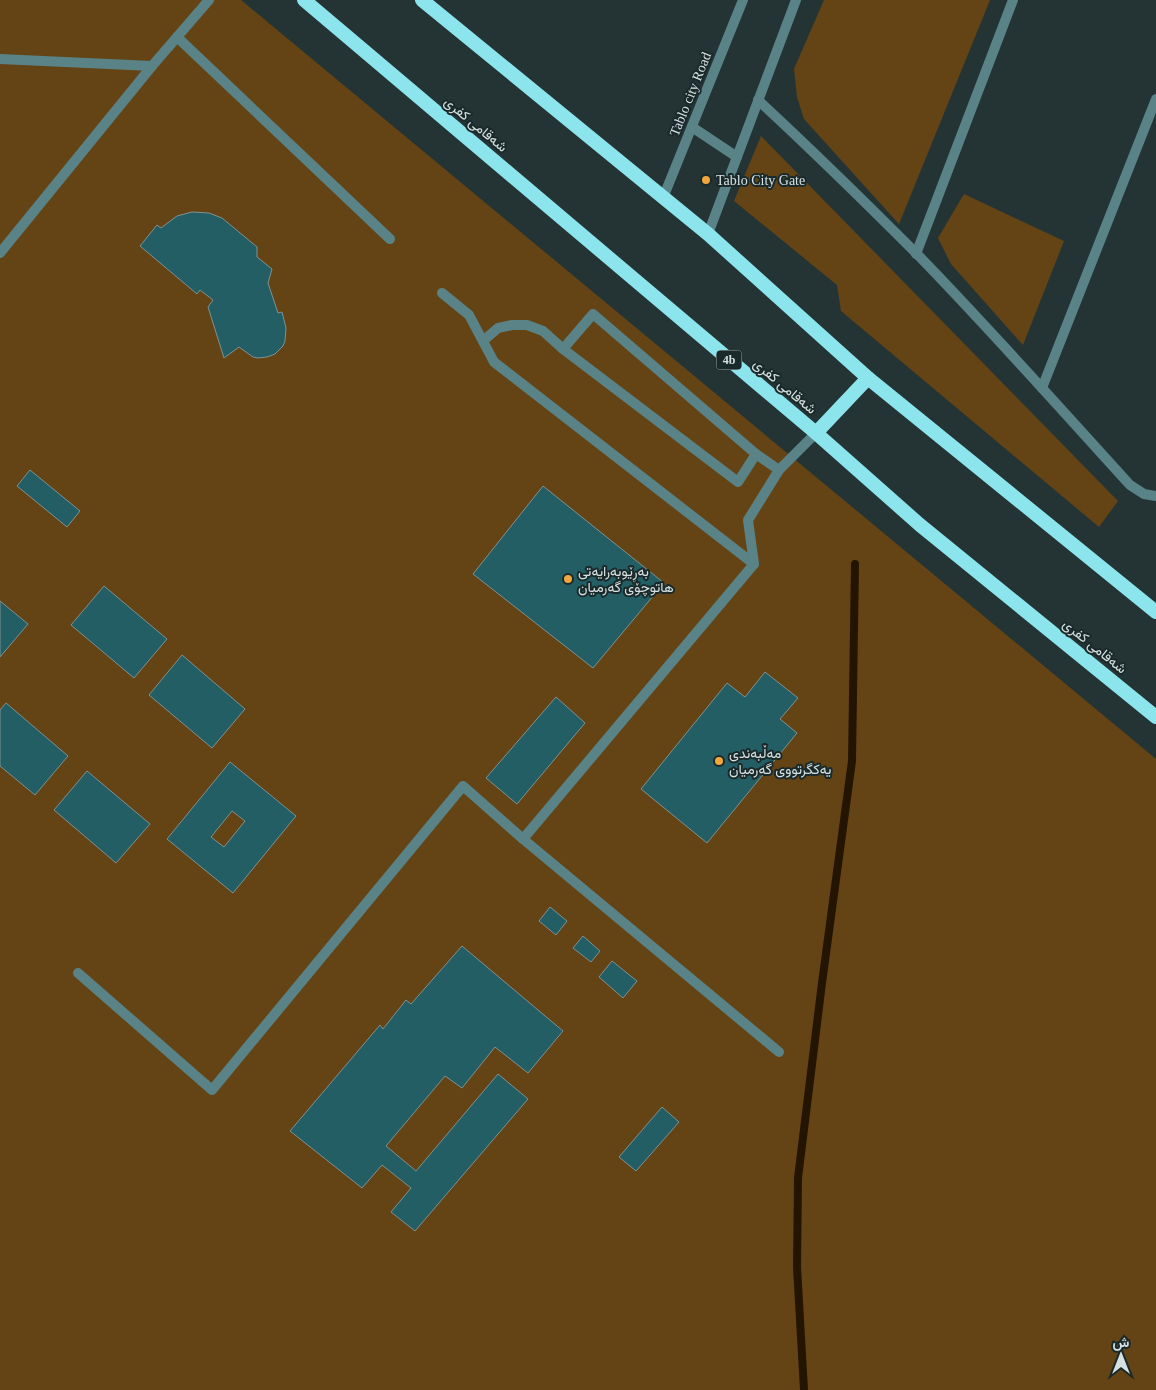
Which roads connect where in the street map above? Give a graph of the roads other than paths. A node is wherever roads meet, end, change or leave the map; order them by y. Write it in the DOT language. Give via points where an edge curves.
graph roads {
  1 [pos="209,0"];
  2 [pos="304,0"];
  3 [pos="422,0"];
  4 [pos="744,0"];
  5 [pos="796,0"];
  6 [pos="1013,0"];
  7 [pos="177,38"];
  8 [pos="0,59"];
  9 [pos="152,66"];
  10 [pos="1156,99"];
  11 [pos="758,100"];
  12 [pos="692,127"];
  13 [pos="737,157"];
  14 [pos="663,198"];
  15 [pos="708,234"];
  16 [pos="390,239"];
  17 [pos="0,253"];
  18 [pos="916,254"];
  19 [pos="442,293"];
  20 [pos="483,341"];
  21 [pos="564,349"];
  22 [pos="868,378"];
  23 [pos="1042,388"];
  24 [pos="816,433"];
  25 [pos="756,454"];
  26 [pos="779,470"];
  27 [pos="1156,496"];
  28 [pos="754,564"];
  29 [pos="1156,612"];
  30 [pos="1156,717"];
  31 [pos="522,838"];
  32 [pos="78,973"];
  33 [pos="779,1052"];
  1 -- 7 [label="street"];
  2 -- 24 [label="highway, شەقامی کفری / 4b"];
  3 -- 14 [label="highway"];
  4 -- 12 [label="street, Tablo city Road"];
  5 -- 11 [label="street"];
  6 -- 18 [label="street"];
  7 -- 9 [label="street"];
  7 -- 16 [label="street"];
  8 -- 9 [label="street"];
  9 -- 17 [label="street"];
  10 -- 23 [label="street"];
  11 -- 13 [label="street"];
  11 -- 18 [label="street"];
  12 -- 13 [label="street"];
  12 -- 14 [label="street, Tablo city Road"];
  13 -- 15 [label="street"];
  14 -- 15 [label="highway"];
  15 -- 22 [label="highway"];
  18 -- 23 [label="street"];
  19 -- 20 [label="street" via="469,315"];
  20 -- 21 [label="street" via="498,328 527,325 543,331"];
  20 -- 28 [label="street" via="494,362"];
  21 -- 25 [label="street" via="738,482"];
  21 -- 25 [label="street" via="593,314"];
  22 -- 24 [label="highway"];
  22 -- 29 [label="highway"];
  23 -- 27 [label="street" via="1130,485 1144,494"];
  24 -- 26 [label="street"];
  24 -- 30 [label="highway, شەقامی کفری / 4b" via="920,525"];
  25 -- 26 [label="street"];
  26 -- 28 [label="street" via="748,520"];
  28 -- 31 [label="street"];
  31 -- 32 [label="street" via="464,786 212,1090"];
  31 -- 33 [label="street"];
}
